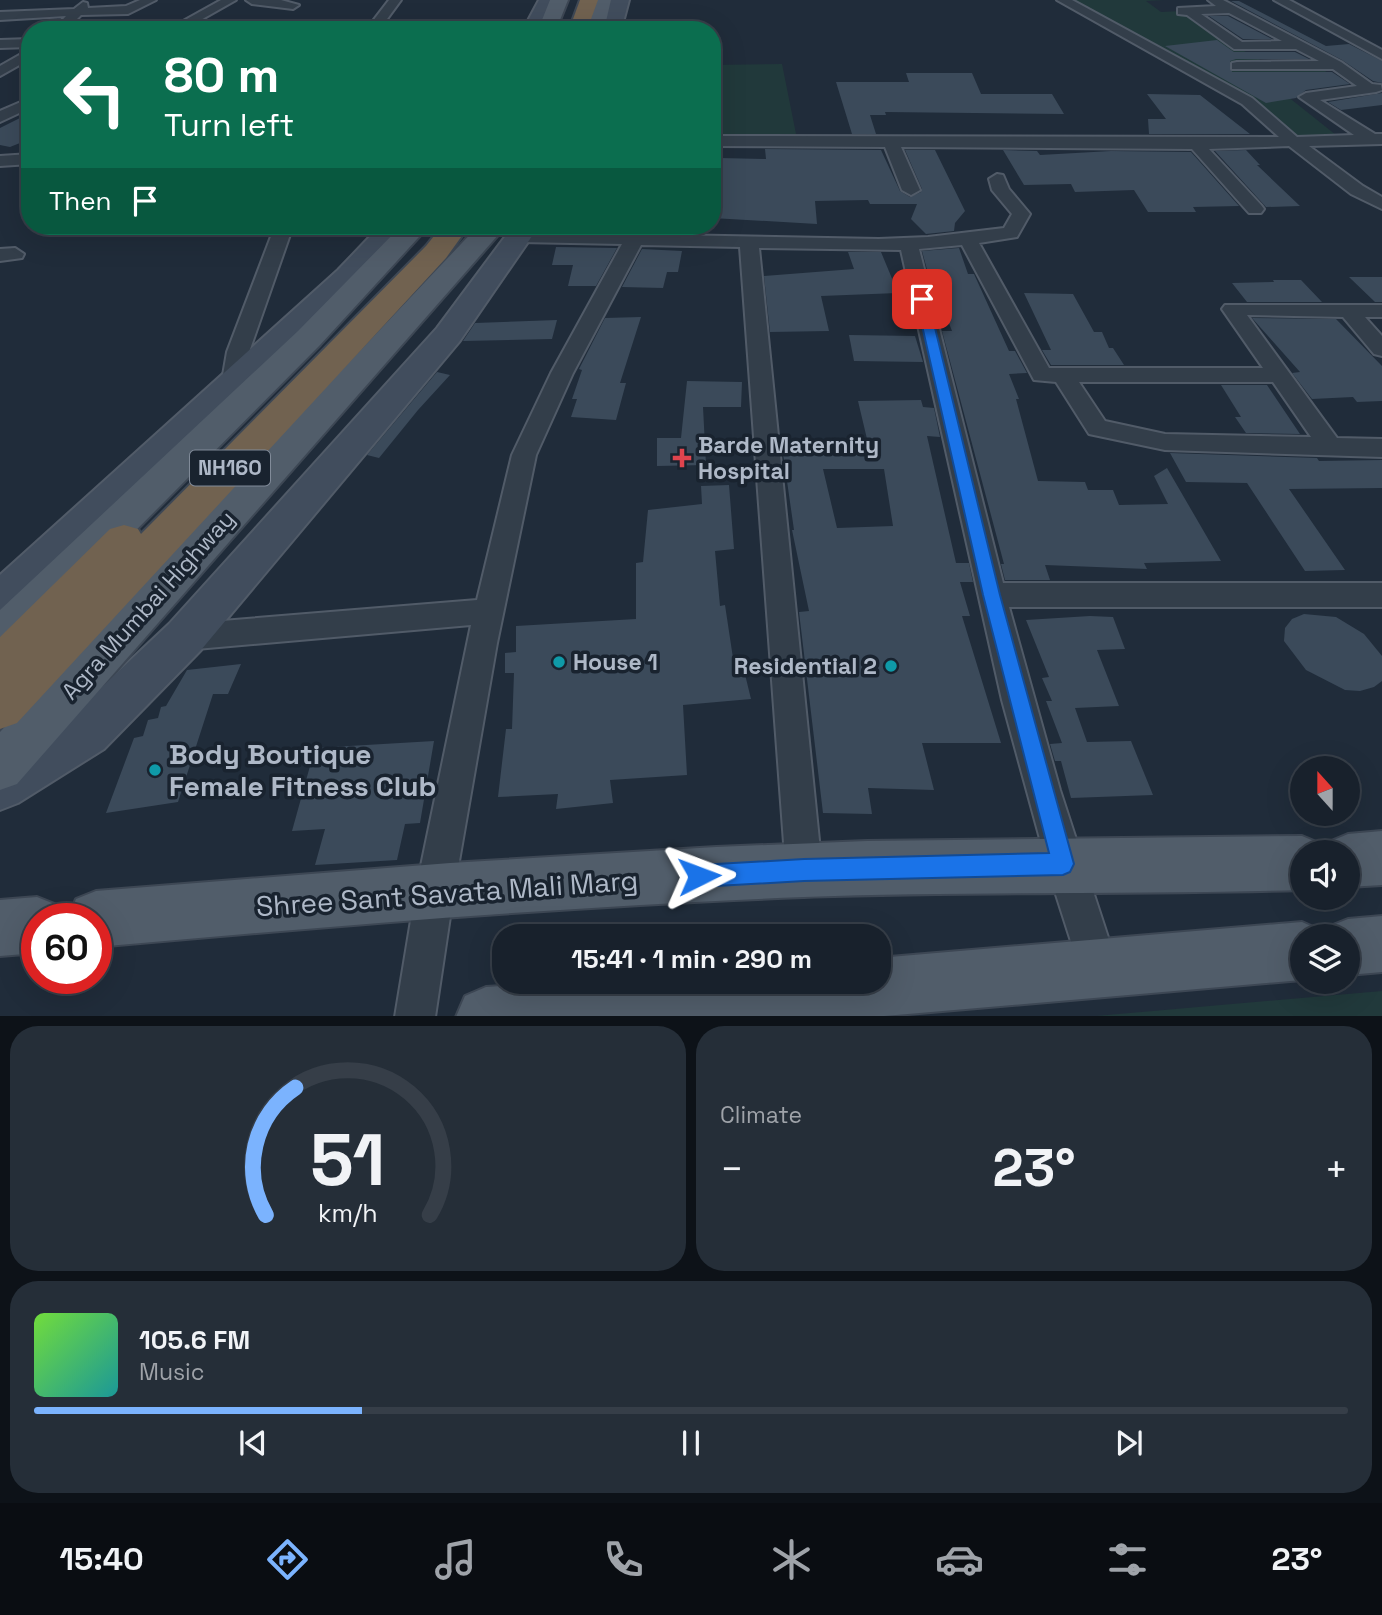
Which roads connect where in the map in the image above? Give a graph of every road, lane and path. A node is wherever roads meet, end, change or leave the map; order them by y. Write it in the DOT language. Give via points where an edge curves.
graph roads {
  1 [pos="28,0"];
  2 [pos="89,0"];
  3 [pos="150,0"];
  4 [pos="230,0"];
  5 [pos="252,0"];
  6 [pos="395,0"];
  7 [pos="548,0"];
  8 [pos="559,0"];
  9 [pos="568,0"];
  10 [pos="589,0"];
  11 [pos="602,0"];
  12 [pos="621,0"];
  13 [pos="1063,0"];
  14 [pos="1214,0"];
  15 [pos="1280,0"];
  16 [pos="293,5"];
  17 [pos="1229,9"];
  18 [pos="78,12"];
  19 [pos="6,16"];
  20 [pos="68,21"];
  21 [pos="190,21"];
  22 [pos="379,21"];
  23 [pos="537,21"];
  24 [pos="551,21"];
  25 [pos="561,21"];
  26 [pos="581,21"];
  27 [pos="597,21"];
  28 [pos="615,21"];
  29 [pos="21,43"];
  30 [pos="0,44"];
  31 [pos="1298,45"];
  32 [pos="1382,55"];
  33 [pos="21,59"];
  34 [pos="1336,65"];
  35 [pos="1237,66"];
  36 [pos="0,72"];
  37 [pos="1376,88"];
  38 [pos="21,106"];
  39 [pos="0,117"];
  40 [pos="1376,139"];
  41 [pos="721,141"];
  42 [pos="891,141"];
  43 [pos="1293,141"];
  44 [pos="1196,144"];
  45 [pos="21,160"];
  46 [pos="0,161"];
  47 [pos="997,179"];
  48 [pos="911,190"];
  49 [pos="1382,204"];
  50 [pos="1255,209"];
  51 [pos="281,235"];
  52 [pos="387,235"];
  53 [pos="407,235"];
  54 [pos="429,235"];
  55 [pos="449,235"];
  56 [pos="507,235"];
  57 [pos="509,235"];
  58 [pos="594,235"];
  59 [pos="635,238"];
  60 [pos="968,239"];
  61 [pos="748,242"];
  62 [pos="909,245"];
  63 [pos="1349,311"];
  64 [pos="1382,311"];
  65 [pos="1382,349"];
  66 [pos="1063,375"];
  67 [pos="1279,375"];
  68 [pos="233,381"];
  69 [pos="1330,446"];
  70 [pos="1382,448"];
  71 [pos="1382,594"];
  72 [pos="991,595"];
  73 [pos="0,601"];
  74 [pos="489,611"];
  75 [pos="185,637"];
  76 [pos="0,638"];
  77 [pos="0,666"];
  78 [pos="0,708"];
  79 [pos="0,766"];
  80 [pos="0,786"];
  81 [pos="1382,858"];
  82 [pos="1360,859"];
  83 [pos="1290,863"];
  84 [pos="1063,864"];
  85 [pos="804,870"];
  86 [pos="435,890"];
  87 [pos="112,918"];
  88 [pos="21,926"];
  89 [pos="0,928"];
  90 [pos="1382,944"];
  91 [pos="1360,946"];
  92 [pos="1290,952"];
  93 [pos="1098,968"];
  94 [pos="802,1006"];
  95 [pos="415,1016"];
  96 [pos="515,1016"];
  1 -- 19 [label="street"];
  2 -- 18 [label="street"];
  3 -- 18 [label="street" via="130,9"];
  4 -- 21 [label="street"];
  5 -- 16 [label="street"];
  6 -- 22 [label="street"];
  7 -- 23 [label="street"];
  8 -- 24 [label="main road"];
  9 -- 25 [label="highway"];
  10 -- 26 [label="highway"];
  11 -- 27 [label="main road"];
  12 -- 28 [label="street"];
  13 -- 43 [label="street" via="1247,101"];
  14 -- 17 [label="street"];
  15 -- 32 [label="street"];
  17 -- 31 [label="street"];
  17 -- 31 [label="street" via="1182,11 1239,46"];
  18 -- 19 [label="street"];
  18 -- 20 [label="street"];
  29 -- 30 [label="street"];
  31 -- 34 [label="street"];
  33 -- 36 [label="street"];
  34 -- 35 [label="street"];
  34 -- 37 [label="street"];
  37 -- 40 [label="street" via="1306,97"];
  38 -- 39 [label="street"];
  40 -- 43 [label="street"];
  41 -- 42 [label="street"];
  42 -- 44 [label="street"];
  42 -- 48 [label="street"];
  43 -- 44 [label="street"];
  43 -- 49 [label="street"];
  44 -- 50 [label="street"];
  45 -- 46 [label="street"];
  47 -- 60 [label="street" via="1000,190 1021,214 1010,233"];
  51 -- 68 [label="street" via="238,352"];
  52 -- 68 [label="street"];
  53 -- 76 [label="main road" via="309,338"];
  54 -- 77 [label="highway, NH160"];
  55 -- 78 [label="highway, NH160"];
  56 -- 79 [label="main road, Agra Mumbai Highway"];
  57 -- 75 [label="street" via="448,334"];
  58 -- 59 [label="street"];
  59 -- 61 [label="street"];
  59 -- 74 [label="street" via="562,373 524,455"];
  60 -- 62 [label="street"];
  60 -- 66 [label="street" via="1042,375"];
  61 -- 62 [label="street"];
  61 -- 85 [label="street"];
  62 -- 72 [label="street"];
  63 -- 64 [label="street"];
  63 -- 65 [label="street"];
  63 -- 67 [label="street" via="1232,309"];
  66 -- 67 [label="street"];
  66 -- 69 [label="street" via="1097,428 1165,442"];
  67 -- 69 [label="street"];
  68 -- 73 [label="street"];
  69 -- 70 [label="street"];
  71 -- 72 [label="street"];
  72 -- 84 [label="street"];
  74 -- 75 [label="street"];
  74 -- 86 [label="street"];
  75 -- 80 [label="street" via="87,733"];
  81 -- 82 [label="main road"];
  83 -- 84 [label="main road, Shree Sant Savata Mali Marg"];
  84 -- 85 [label="main road, Shree Sant Savata Mali Marg"];
  84 -- 93 [label="street"];
  85 -- 86 [label="main road, Shree Sant Savata Mali Marg"];
  86 -- 87 [label="main road, Shree Sant Savata Mali Marg"];
  86 -- 95 [label="street"];
  88 -- 89 [label="main road"];
  90 -- 91 [label="main road"];
  92 -- 93 [label="main road"];
  93 -- 94 [label="main road" via="964,978"];
  94 -- 96 [label="main road"];
}
